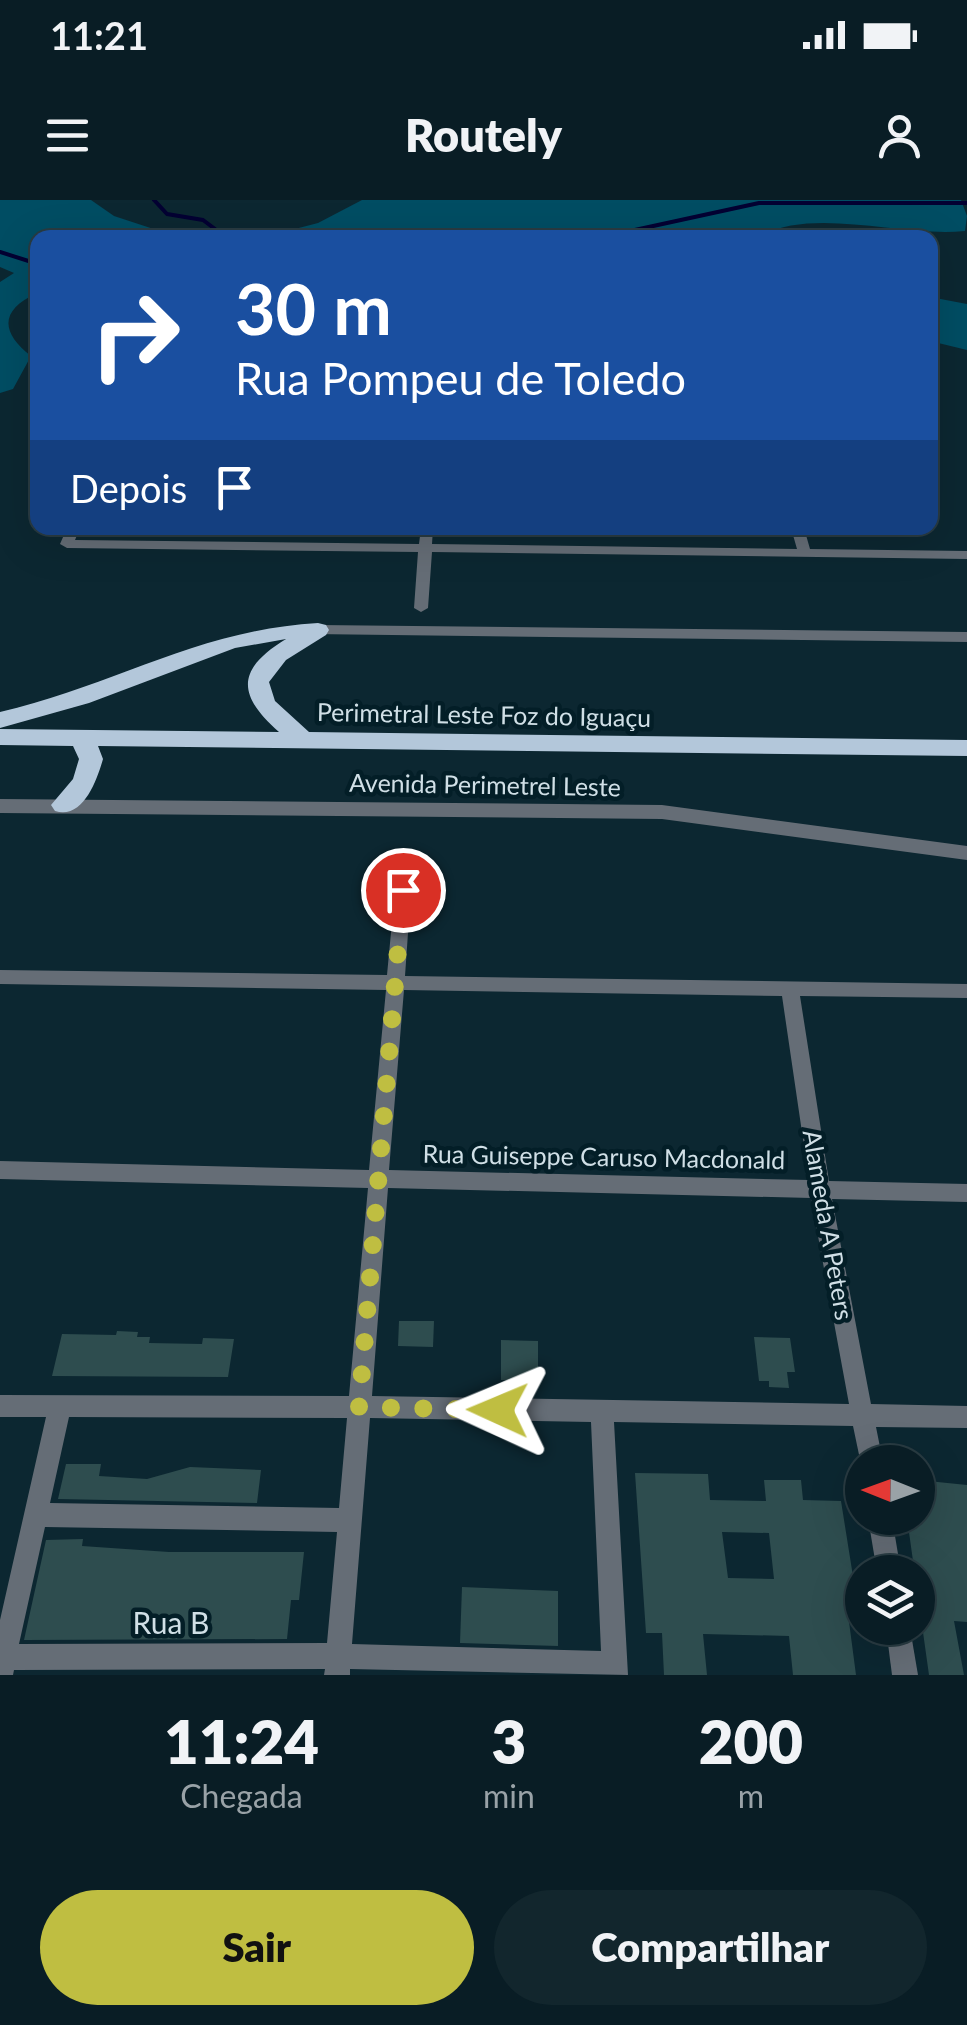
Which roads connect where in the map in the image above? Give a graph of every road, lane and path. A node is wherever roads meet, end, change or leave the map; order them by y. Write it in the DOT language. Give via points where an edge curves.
graph roads {
  1 [pos="70,535"];
  2 [pos="426,535"];
  3 [pos="800,535"];
  4 [pos="426,549"];
  5 [pos="804,555"];
  6 [pos="967,555"];
  7 [pos="421,608"];
  8 [pos="318,630"];
  9 [pos="967,637"];
  10 [pos="0,720"];
  11 [pos="0,737"];
  12 [pos="82,738"];
  13 [pos="302,740"];
  14 [pos="967,748"];
  15 [pos="64,805"];
  16 [pos="0,806"];
  17 [pos="967,853"];
  18 [pos="403,890"];
  19 [pos="0,978"];
  20 [pos="396,985"];
  21 [pos="790,986"];
  22 [pos="967,991"];
  23 [pos="0,1170"];
  24 [pos="381,1179"];
  25 [pos="820,1190"];
  26 [pos="967,1193"];
  27 [pos="0,1406"];
  28 [pos="60,1406"];
  29 [pos="359,1407"];
  30 [pos="602,1412"];
  31 [pos="863,1415"];
  32 [pos="967,1417"];
  33 [pos="868,1445"];
  34 [pos="36,1516"];
  35 [pos="350,1520"];
  36 [pos="901,1645"];
  37 [pos="338,1665"];
  38 [pos="2,1666"];
  39 [pos="615,1670"];
  40 [pos="906,1675"];
  1 -- 4 [label="street" via="67,544"];
  2 -- 4 [label="street"];
  3 -- 5 [label="street"];
  4 -- 5 [label="street"];
  4 -- 7 [label="street"];
  5 -- 6 [label="street"];
  8 -- 9 [label="street"];
  8 -- 10 [label="highway" via="212,644 56,706"];
  8 -- 13 [label="highway" via="273,656 259,678 263,701"];
  11 -- 12 [label="highway, Perimetral Leste Foz do Iguaçu"];
  12 -- 13 [label="highway, Perimetral Leste Foz do Iguaçu"];
  12 -- 15 [label="highway" via="92,759 84,782"];
  13 -- 14 [label="highway, Perimetral Leste Foz do Iguaçu"];
  15 -- 16 [label="street, Avenida Perimetrel Leste"];
  15 -- 17 [label="street, Avenida Perimetrel Leste" via="662,812"];
  18 -- 20 [label="street"];
  19 -- 20 [label="street"];
  20 -- 21 [label="street"];
  20 -- 24 [label="street"];
  21 -- 22 [label="street"];
  21 -- 25 [label="street, Alameda A Peters"];
  23 -- 24 [label="street, Rua Guiseppe Caruso Macdonald"];
  24 -- 25 [label="street, Rua Guiseppe Caruso Macdonald"];
  24 -- 29 [label="street"];
  25 -- 26 [label="street, Rua Guiseppe Caruso Macdonald"];
  25 -- 31 [label="street, Alameda A Peters"];
  27 -- 28 [label="street"];
  28 -- 29 [label="street"];
  28 -- 34 [label="street"];
  29 -- 30 [label="street"];
  29 -- 35 [label="street"];
  30 -- 31 [label="street"];
  30 -- 39 [label="street"];
  31 -- 32 [label="street"];
  31 -- 33 [label="street, Alameda A Peters"];
  34 -- 35 [label="street"];
  34 -- 38 [label="street"];
  35 -- 37 [label="street"];
  36 -- 40 [label="street"];
  37 -- 38 [label="street, Rua B"];
  37 -- 39 [label="street, Rua B"];
}
